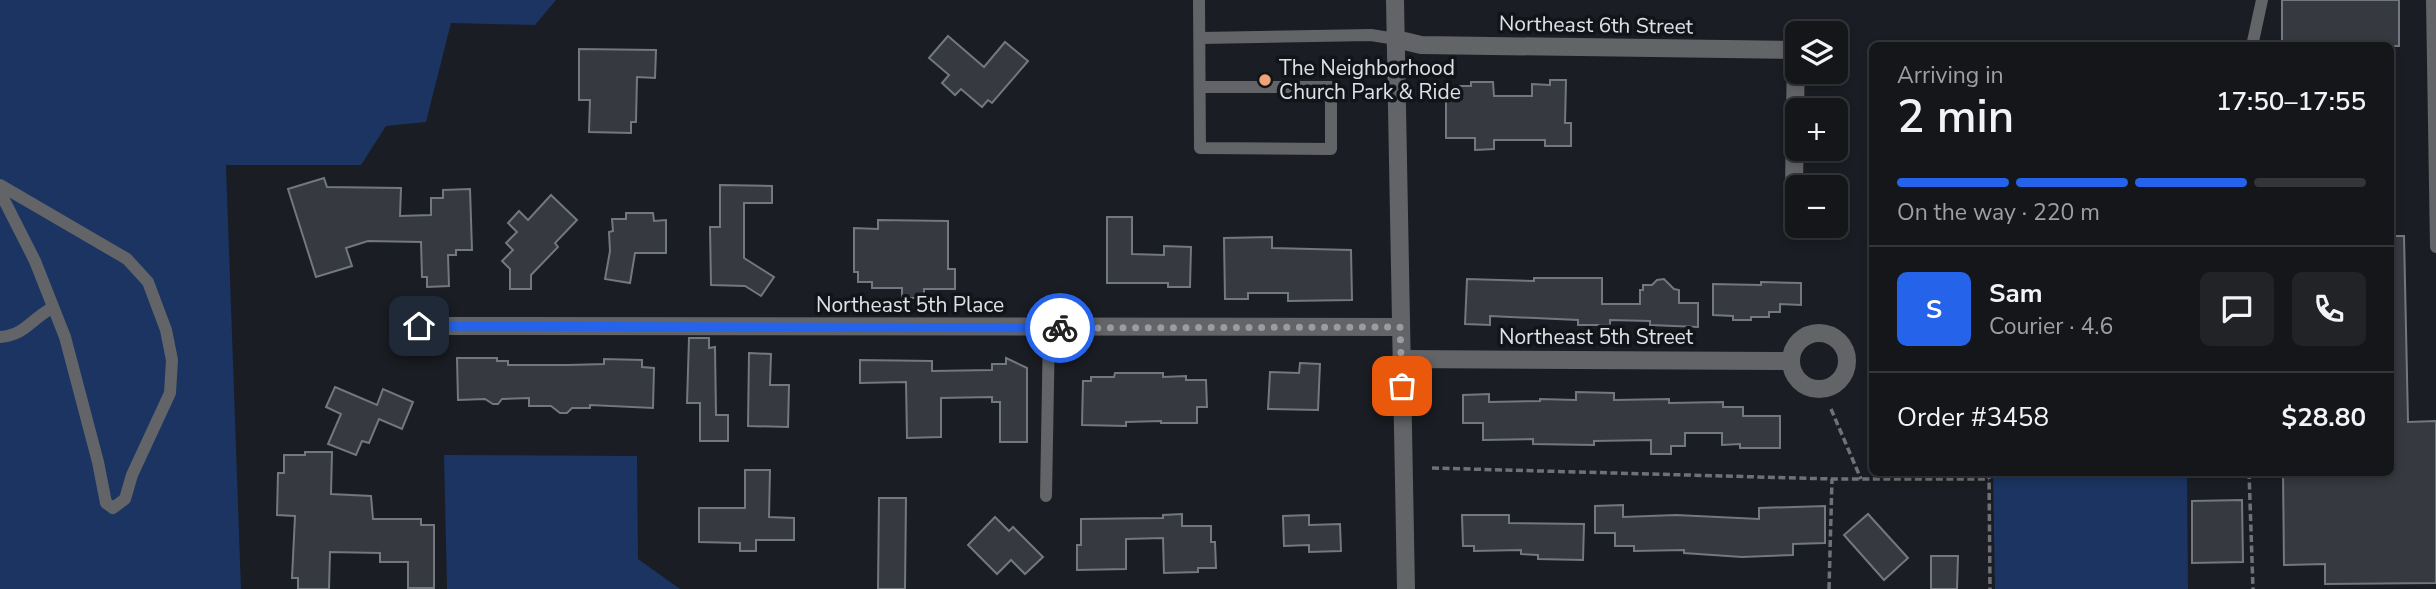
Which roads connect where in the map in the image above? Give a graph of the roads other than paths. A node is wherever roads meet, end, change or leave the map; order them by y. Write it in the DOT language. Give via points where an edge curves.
graph roads {
  1 [pos="1199,0"];
  2 [pos="1395,0"];
  3 [pos="2262,0"];
  4 [pos="2432,0"];
  5 [pos="1200,38"];
  6 [pos="1396,39"];
  7 [pos="2253,42"];
  8 [pos="1785,50"];
  9 [pos="1796,84"];
  10 [pos="1201,87"];
  11 [pos="1794,175"];
  12 [pos="0,185"];
  13 [pos="0,192"];
  14 [pos="2436,247"];
  15 [pos="52,308"];
  16 [pos="419,326"];
  17 [pos="1400,327"];
  18 [pos="1049,328"];
  19 [pos="0,337"];
  20 [pos="1401,359"];
  21 [pos="1791,361"];
  22 [pos="1046,496"];
  23 [pos="1406,589"];
  1 -- 5 [label="lane"];
  2 -- 6 [label="street"];
  3 -- 7 [label="lane"];
  4 -- 14 [label="lane"];
  5 -- 6 [label="lane" via="1371,35"];
  5 -- 10 [label="lane"];
  6 -- 8 [label="street, Northeast 6th Street" via="1421,45"];
  6 -- 17 [label="street"];
  9 -- 11 [label="street"];
  10 -- 10 [label="lane" via="1200,148 1331,149 1331,87"];
  12 -- 15 [label="lane" via="127,259 148,282 166,330 172,360 170,393 125,499 113,508 106,503 65,337"];
  13 -- 15 [label="lane" via="35,261"];
  15 -- 19 [label="lane" via="16,335"];
  16 -- 18 [label="street, Northeast 5th Place"];
  17 -- 18 [label="street, Northeast 5th Place"];
  17 -- 20 [label="street"];
  18 -- 22 [label="lane"];
  20 -- 21 [label="street, Northeast 5th Street"];
  20 -- 23 [label="street"];
}
